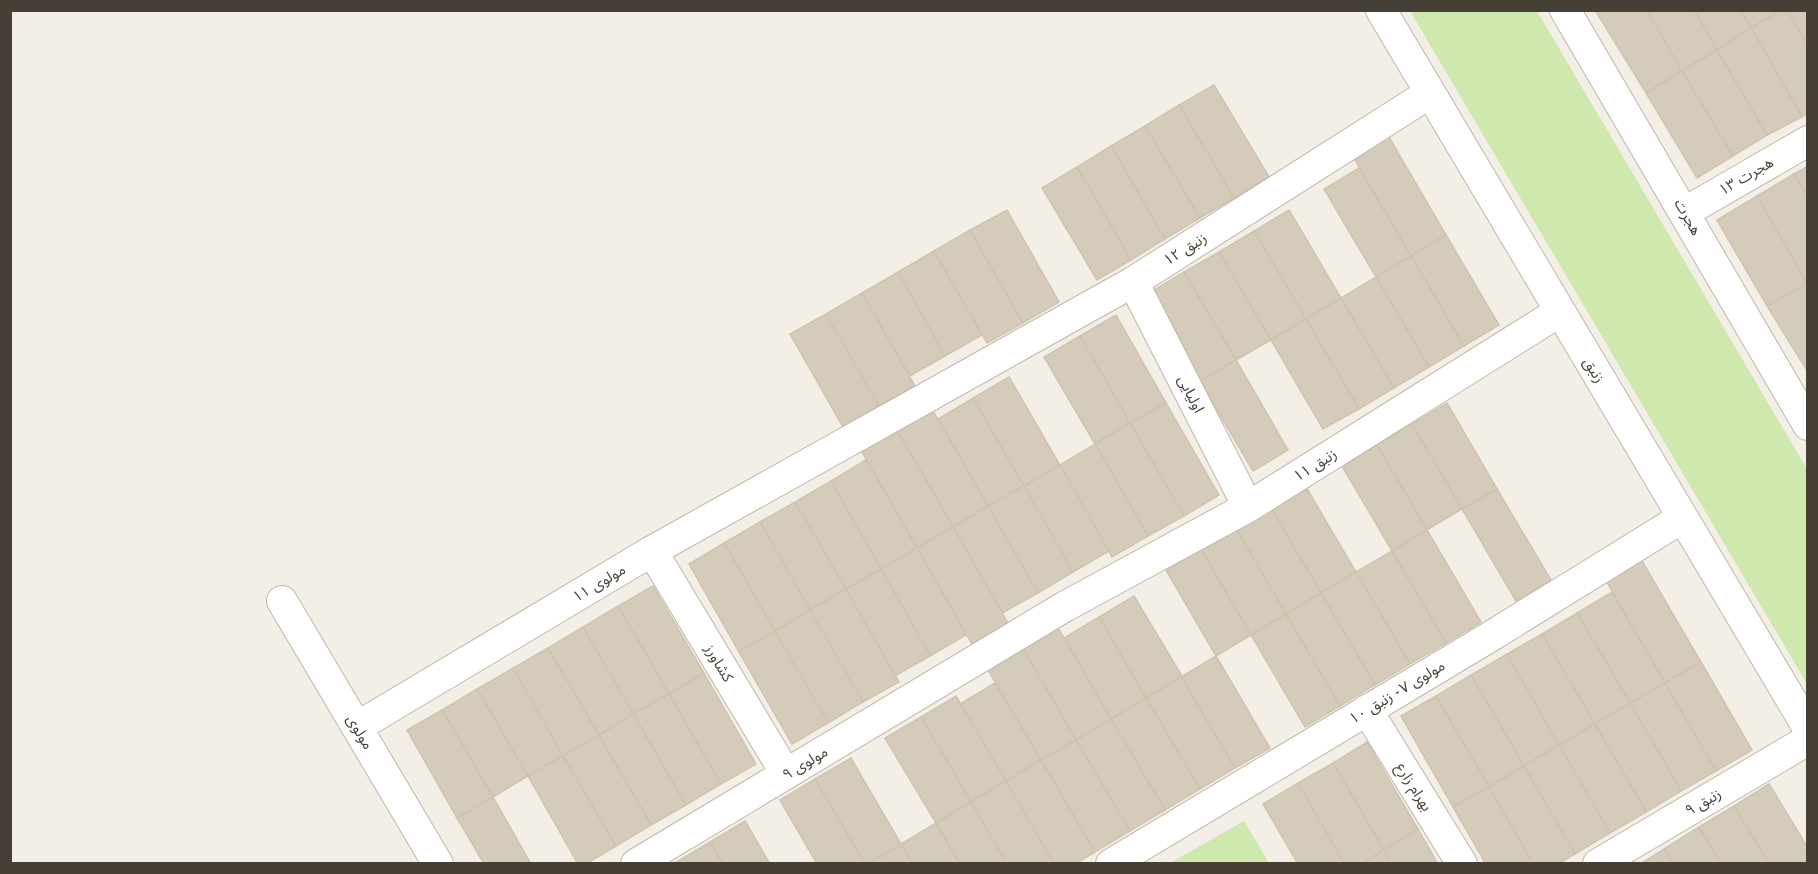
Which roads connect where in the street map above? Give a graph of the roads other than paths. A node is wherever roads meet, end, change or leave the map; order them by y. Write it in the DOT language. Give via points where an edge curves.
graph roads {
  1 [pos="1381,10"];
  2 [pos="1565,10"];
  3 [pos="1430,93"];
  4 [pos="1808,141"];
  5 [pos="1685,212"];
  6 [pos="1133,282"];
  7 [pos="1559,312"];
  8 [pos="1807,422"];
  9 [pos="843,444"];
  10 [pos="1248,507"];
  11 [pos="1682,518"];
  12 [pos="652,551"];
  13 [pos="282,601"];
  14 [pos="1064,607"];
  15 [pos="1367,710"];
  16 [pos="357,727"];
  17 [pos="1808,728"];
  18 [pos="1808,740"];
  19 [pos="786,774"];
  20 [pos="438,864"];
  21 [pos="636,864"];
  22 [pos="1111,864"];
  23 [pos="1462,864"];
  24 [pos="1598,864"];
  1 -- 3 [label="street, زنبق"];
  2 -- 5 [label="street, هجرت"];
  3 -- 6 [label="street, زنبق ۱۲"];
  3 -- 7 [label="street, زنبق"];
  4 -- 5 [label="street, هجرت ۱۳"];
  5 -- 8 [label="street, هجرت"];
  6 -- 9 [label="street, زنبق ۱۲"];
  6 -- 10 [label="street, اولیایی"];
  7 -- 10 [label="street, زنبق ۱۱"];
  7 -- 11 [label="street, زنبق"];
  9 -- 12 [label="street, مولوی ۱۱"];
  10 -- 14 [label="street, زنبق ۱۱"];
  11 -- 15 [label="street, مولوی ۷ - زنبق ۱۰"];
  11 -- 17 [label="street, زنبق"];
  12 -- 16 [label="street, مولوی ۱۱"];
  12 -- 19 [label="street, کشاورز"];
  13 -- 16 [label="street, مولوی"];
  14 -- 19 [label="street, مولوی ۹"];
  15 -- 22 [label="street, مولوی ۷ - زنبق ۱۰"];
  15 -- 23 [label="street, بهرام زارع"];
  16 -- 20 [label="street, مولوی"];
  18 -- 24 [label="street, زنبق ۹"];
  19 -- 21 [label="street, مولوی ۹"];
}
